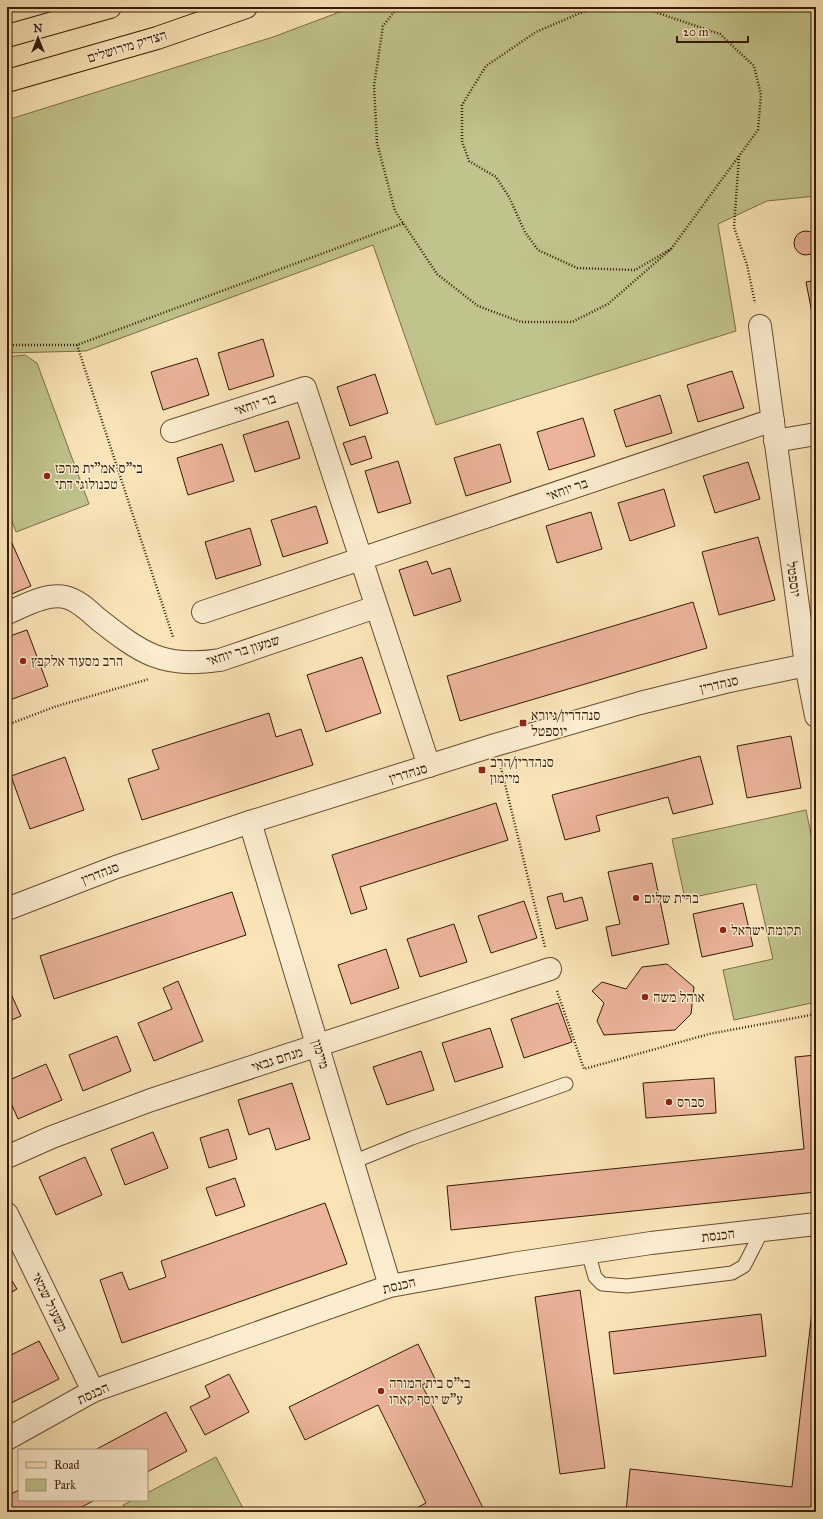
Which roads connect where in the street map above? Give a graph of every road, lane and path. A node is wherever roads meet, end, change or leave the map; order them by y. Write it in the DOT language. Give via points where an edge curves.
graph roads {
  1 [pos="110,7"];
  2 [pos="246,7"];
  3 [pos="398,7"];
  4 [pos="7,36"];
  5 [pos="7,81"];
  6 [pos="739,155"];
  7 [pos="404,224"];
  8 [pos="671,249"];
  9 [pos="760,326"];
  10 [pos="7,345"];
  11 [pos="77,345"];
  12 [pos="774,430"];
  13 [pos="172,431"];
  14 [pos="816,434"];
  15 [pos="361,558"];
  16 [pos="376,607"];
  17 [pos="203,612"];
  18 [pos="7,613"];
  19 [pos="182,664"];
  20 [pos="811,664"];
  21 [pos="153,677"];
  22 [pos="816,716"];
  23 [pos="7,725"];
  24 [pos="495,745"];
  25 [pos="429,766"];
  26 [pos="250,822"];
  27 [pos="7,909"];
  28 [pos="550,969"];
  29 [pos="816,1014"];
  30 [pos="318,1045"];
  31 [pos="566,1084"];
  32 [pos="7,1157"];
  33 [pos="353,1162"];
  34 [pos="7,1214"];
  35 [pos="816,1224"];
  36 [pos="763,1229"];
  37 [pos="588,1252"];
  38 [pos="390,1286"];
  39 [pos="93,1391"];
  40 [pos="7,1439"];
  1 -- 4 [label="main road"];
  2 -- 5 [label="main road, הצדיק מירושלים" via="157,38"];
  3 -- 7 [label="path" via="383,26 374,86 378,143 395,211"];
  6 -- 8 [label="path"];
  6 -- 8 [label="path" via="758,130 761,95 754,66 720,34 649,10 592,8 536,32 486,66 462,105 462,141 469,161 496,177 509,197 525,232 538,250 577,268 635,270"];
  6 -- 9 [label="path" via="734,227 747,265"];
  7 -- 8 [label="path" via="437,274 478,306 522,322 572,322 608,304"];
  7 -- 11 [label="path"];
  9 -- 12 [label="street, יוספטל"];
  10 -- 11 [label="path"];
  11 -- 19 [label="path"];
  12 -- 14 [label="street"];
  12 -- 15 [label="street, בר יוחאי"];
  12 -- 20 [label="street, יוספטל"];
  13 -- 15 [label="street, בר יוחאי" via="305,388"];
  15 -- 16 [label="street, בר יוחאי"];
  15 -- 17 [label="street, בר יוחאי"];
  16 -- 19 [label="street, שמעון בר יוחאי" via="220,660"];
  16 -- 25 [label="street, בר יוחאי"];
  18 -- 19 [label="street, שמעון בר יוחאי" via="40,599 66,597 128,642 164,660"];
  20 -- 22 [label="street, יוספטל"];
  20 -- 24 [label="street, סנהדרין" via="640,703"];
  21 -- 23 [label="path" via="54,707"];
  24 -- 25 [label="street, סנהדרין"];
  24 -- 28 [label="path"];
  25 -- 26 [label="street, סנהדרין"];
  26 -- 27 [label="street, סנהדרין" via="116,866"];
  26 -- 30 [label="street, מיימון"];
  28 -- 29 [label="path" via="584,1069 709,1034"];
  28 -- 30 [label="street, מנחם גבאי"];
  30 -- 32 [label="street, מנחם גבאי" via="152,1100 52,1137"];
  30 -- 33 [label="street, מיימון"];
  31 -- 33 [label="lane" via="412,1138"];
  33 -- 38 [label="street, מיימון"];
  34 -- 39 [label="street, משעול שמאי"];
  35 -- 36 [label="street, הכנסת"];
  36 -- 37 [label="street, הכנסת"];
  36 -- 37 [label="lane" via="744,1266 732,1273 627,1286 602,1284 595,1277"];
  37 -- 38 [label="street, הכנסת"];
  38 -- 39 [label="street, הכנסת"];
  39 -- 40 [label="street, הכנסת"];
}
